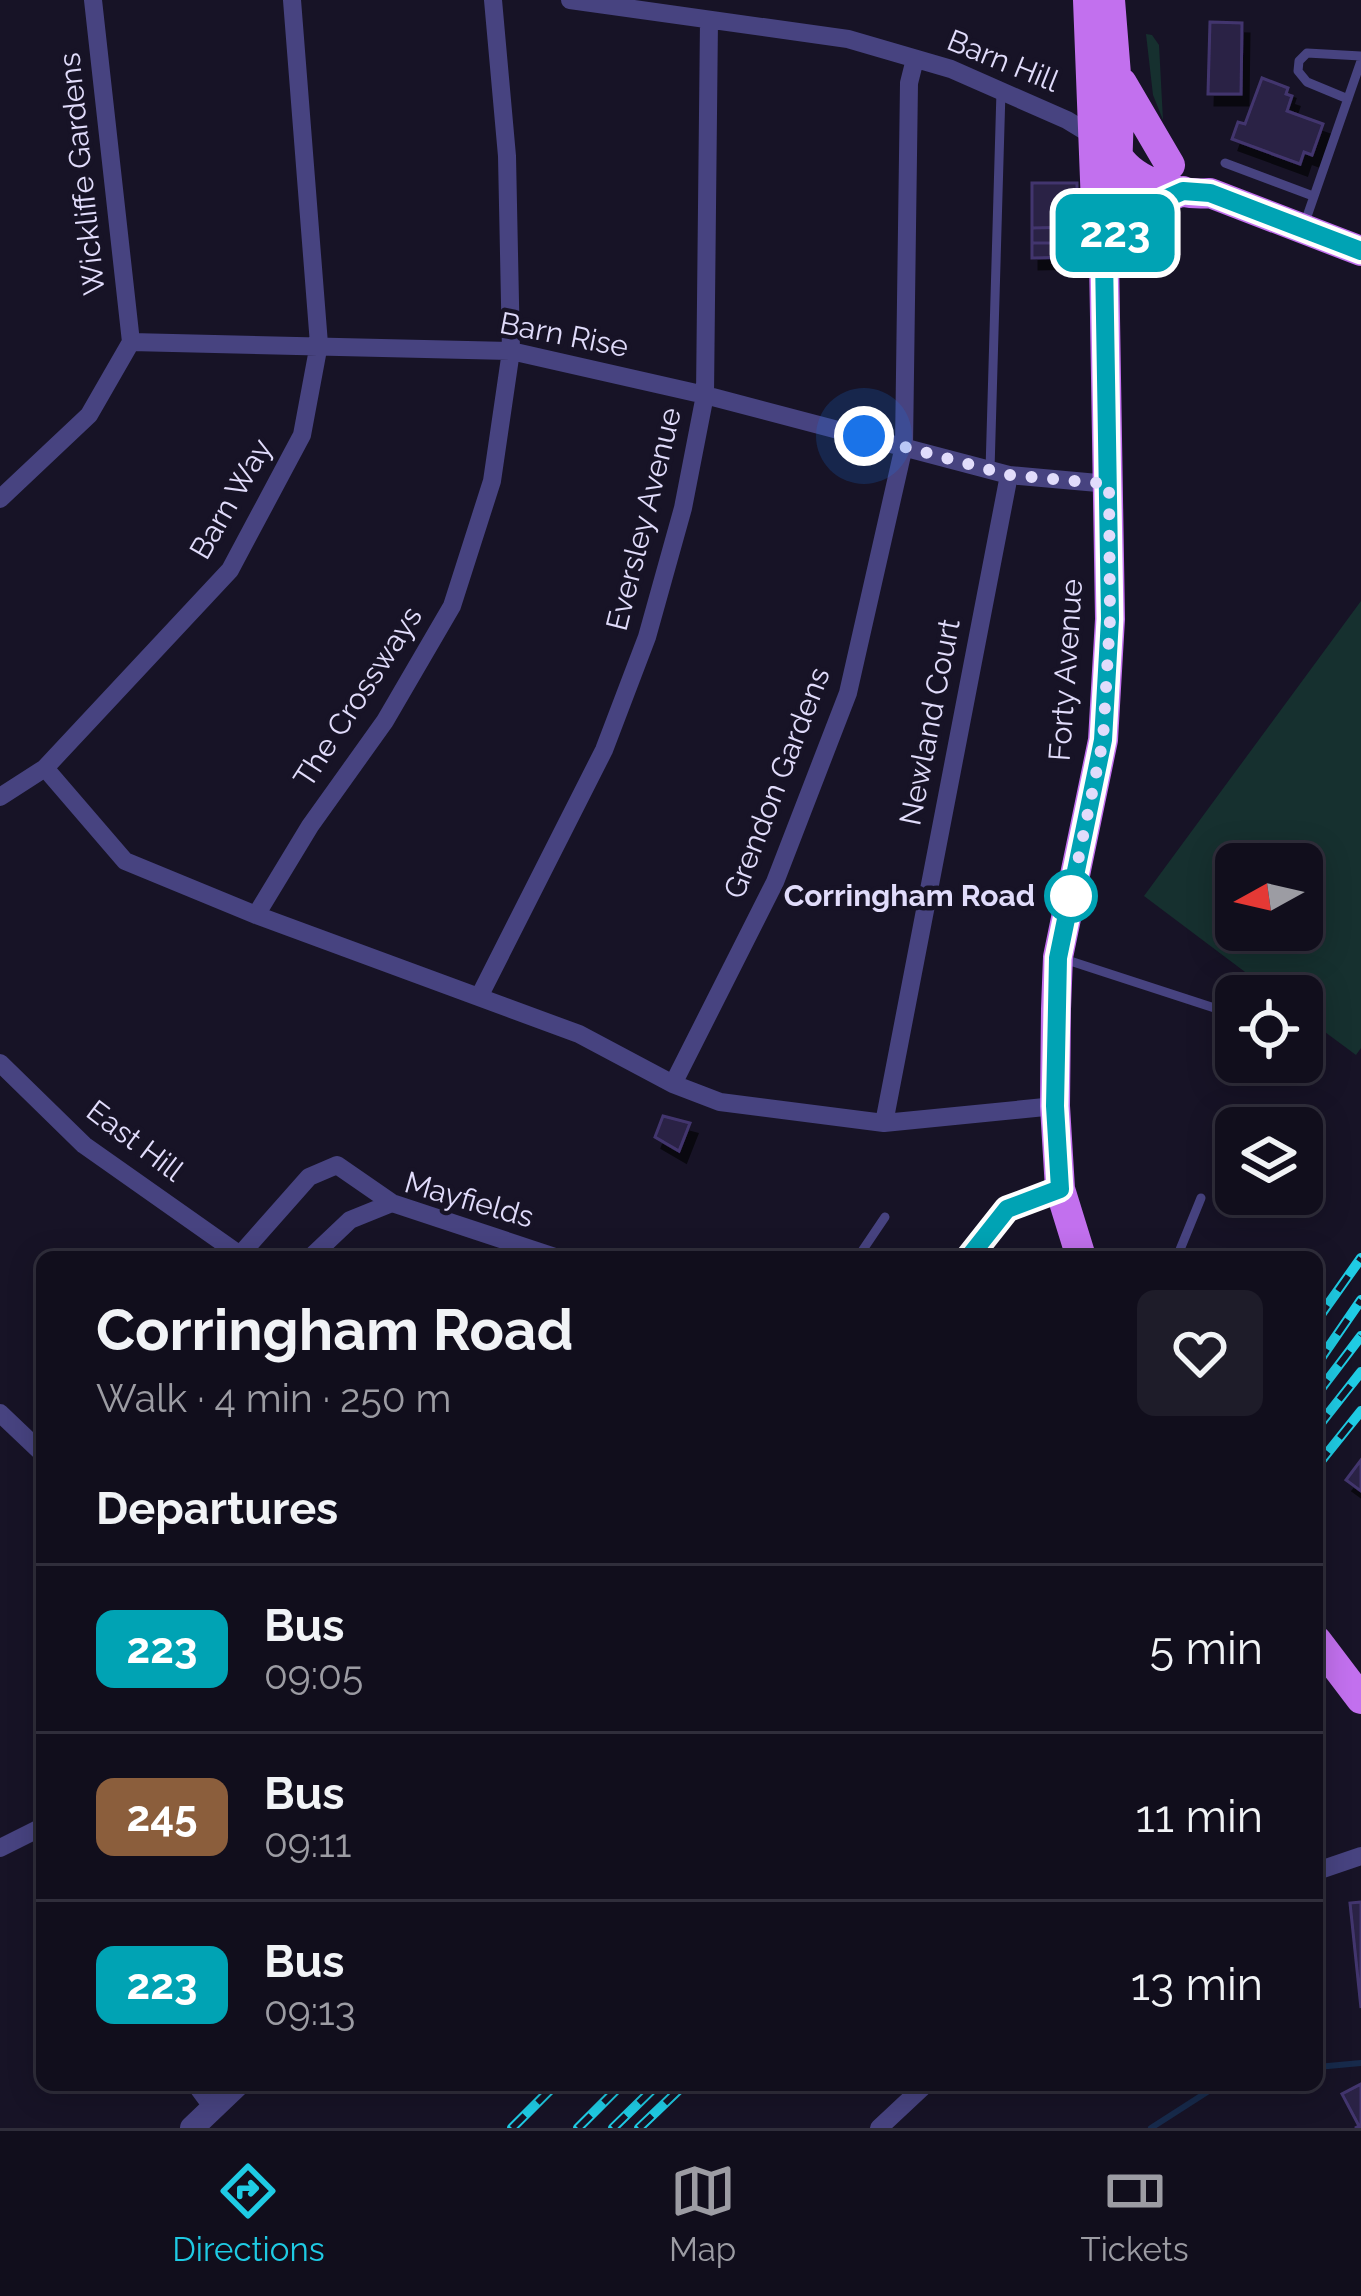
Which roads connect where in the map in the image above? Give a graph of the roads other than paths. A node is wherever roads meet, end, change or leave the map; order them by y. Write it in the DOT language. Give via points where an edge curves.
graph roads {
  1 [pos="92,0"];
  2 [pos="292,0"];
  3 [pos="493,0"];
  4 [pos="571,0"];
  5 [pos="1088,0"];
  6 [pos="1110,0"];
  7 [pos="709,20"];
  8 [pos="915,58"];
  9 [pos="1361,59"];
  10 [pos="1115,67"];
  11 [pos="1000,91"];
  12 [pos="1348,99"];
  13 [pos="1107,147"];
  14 [pos="1225,163"];
  15 [pos="1188,183"];
  16 [pos="1313,196"];
  17 [pos="1302,230"];
  18 [pos="1109,246"];
  19 [pos="1361,250"];
  20 [pos="131,341"];
  21 [pos="319,344"];
  22 [pos="511,351"];
  23 [pos="705,395"];
  24 [pos="904,446"];
  25 [pos="999,472"];
  26 [pos="1109,484"];
  27 [pos="0,499"];
  28 [pos="45,768"];
  29 [pos="0,796"];
  30 [pos="256,914"];
  31 [pos="1058,958"];
  32 [pos="479,995"];
  33 [pos="1215,1008"];
  34 [pos="0,1063"];
  35 [pos="673,1084"];
  36 [pos="1055,1106"];
  37 [pos="884,1123"];
  38 [pos="1060,1189"];
  39 [pos="1201,1198"];
  40 [pos="392,1203"];
  41 [pos="885,1217"];
  42 [pos="508,1250"];
  43 [pos="235,1251"];
  44 [pos="246,1251"];
  45 [pos="317,1251"];
  46 [pos="862,1251"];
  47 [pos="975,1251"];
  48 [pos="1079,1251"];
  49 [pos="1179,1251"];
  50 [pos="0,1413"];
  51 [pos="36,1447"];
  52 [pos="1323,1649"];
  53 [pos="1361,1699"];
  54 [pos="36,1830"];
  55 [pos="0,1848"];
  56 [pos="1361,1856"];
  57 [pos="1323,1869"];
  58 [pos="200,2091"];
  59 [pos="231,2091"];
  60 [pos="919,2091"];
  61 [pos="213,2108"];
  62 [pos="192,2128"];
  63 [pos="879,2128"];
  1 -- 20 [label="street, Wickliffe Gardens"];
  2 -- 21 [label="street, Barn Way"];
  3 -- 22 [label="street, The Crossways"];
  4 -- 7 [label="street, Barn Hill"];
  5 -- 13 [label="main road"];
  6 -- 10 [label="main road"];
  7 -- 8 [label="street, Barn Hill" via="848,39"];
  7 -- 23 [label="street, Eversley Avenue"];
  8 -- 11 [label="street, Barn Hill"];
  8 -- 24 [label="street, Grendon Gardens"];
  9 -- 12 [label="lane"];
  9 -- 12 [label="lane" via="1307,53 1299,61 1307,82"];
  10 -- 13 [label="main road"];
  10 -- 15 [label="main road" via="1133,107"];
  11 -- 13 [label="street, Barn Hill"];
  11 -- 25 [label="lane"];
  12 -- 16 [label="lane"];
  13 -- 15 [label="main road" via="1127,171"];
  13 -- 18 [label="main road, Forty Avenue"];
  14 -- 16 [label="lane"];
  15 -- 17 [label="main road"];
  15 -- 18 [label="main road" via="1140,208"];
  16 -- 17 [label="lane"];
  17 -- 19 [label="main road"];
  18 -- 26 [label="main road, Forty Avenue"];
  20 -- 21 [label="street, Barn Rise"];
  20 -- 27 [label="street" via="88,416"];
  21 -- 22 [label="street, Barn Rise"];
  21 -- 28 [label="street, Barn Way" via="302,435 230,570"];
  22 -- 23 [label="street, Barn Rise"];
  22 -- 30 [label="street, The Crossways" via="492,481 452,606"];
  23 -- 24 [label="street, Barn Rise"];
  23 -- 32 [label="street, Eversley Avenue" via="647,637 604,750"];
  24 -- 25 [label="street, Barn Rise"];
  24 -- 35 [label="street, Grendon Gardens" via="848,693 776,883"];
  25 -- 26 [label="street, Barn Rise"];
  25 -- 37 [label="street, Newland Court"];
  26 -- 31 [label="main road, Forty Avenue" via="1103,740"];
  28 -- 29 [label="street, Barn Way"];
  28 -- 30 [label="street" via="124,861"];
  30 -- 32 [label="street"];
  31 -- 33 [label="lane"];
  31 -- 36 [label="main road, Forty Avenue"];
  32 -- 35 [label="street" via="579,1034"];
  34 -- 43 [label="street, East Hill" via="84,1145"];
  35 -- 37 [label="street" via="720,1102"];
  36 -- 37 [label="street"];
  36 -- 38 [label="main road, Forty Avenue"];
  38 -- 47 [label="street" via="1007,1209"];
  38 -- 48 [label="main road, Forty Avenue"];
  39 -- 49 [label="lane"];
  40 -- 42 [label="street, Mayfields"];
  40 -- 44 [label="street" via="337,1165 309,1177"];
  40 -- 45 [label="street, Mayfields" via="350,1220"];
  41 -- 46 [label="lane"];
  50 -- 51 [label="street"];
  52 -- 53 [label="main road"];
  54 -- 55 [label="street"];
  56 -- 57 [label="street"];
  58 -- 61 [label="street"];
  59 -- 61 [label="street"];
  60 -- 63 [label="street"];
  61 -- 62 [label="street"];
}
